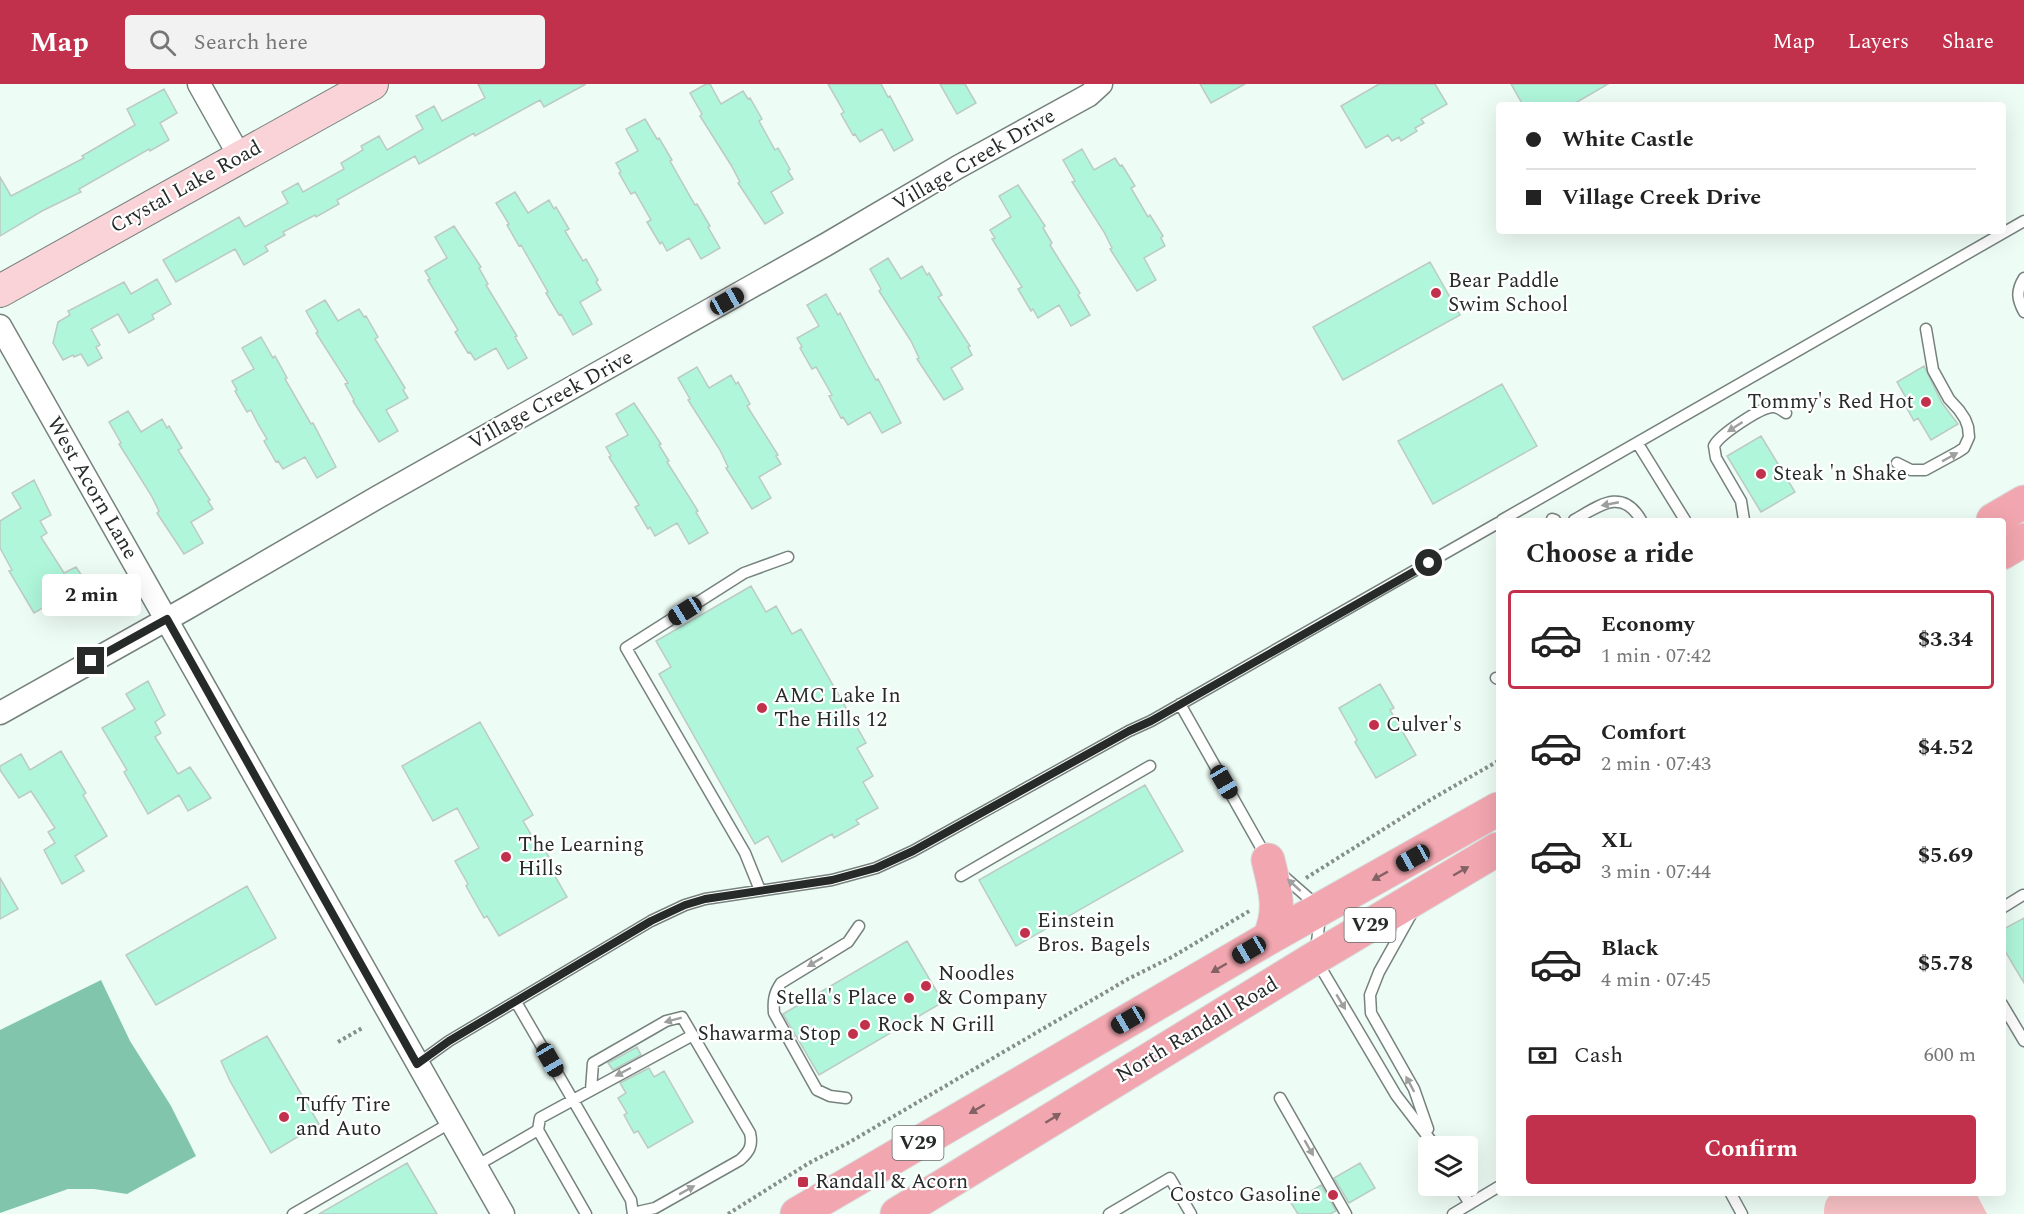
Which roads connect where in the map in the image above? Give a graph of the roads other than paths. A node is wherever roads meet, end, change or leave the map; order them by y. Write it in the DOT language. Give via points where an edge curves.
graph roads {
  1 [pos="200,84"];
  2 [pos="372,84"];
  3 [pos="1101,84"];
  4 [pos="240,157"];
  5 [pos="2024,221"];
  6 [pos="2006,231"];
  7 [pos="2001,234"];
  8 [pos="2024,278"];
  9 [pos="0,291"];
  10 [pos="2024,312"];
  11 [pos="0,326"];
  12 [pos="1926,329"];
  13 [pos="1786,413"];
  14 [pos="1638,444"];
  15 [pos="1897,463"];
  16 [pos="2024,502"];
  17 [pos="1507,518"];
  18 [pos="1578,518"];
  19 [pos="1640,518"];
  20 [pos="1684,518"];
  21 [pos="1744,518"];
  22 [pos="1996,518"];
  23 [pos="1496,524"];
  24 [pos="2024,540"];
  25 [pos="2006,551"];
  26 [pos="788,557"];
  27 [pos="167,619"];
  28 [pos="1180,704"];
  29 [pos="0,713"];
  30 [pos="1150,766"];
  31 [pos="1496,810"];
  32 [pos="1496,850"];
  33 [pos="1268,860"];
  34 [pos="961,876"];
  35 [pos="760,890"];
  36 [pos="1285,890"];
  37 [pos="1424,892"];
  38 [pos="2023,896"];
  39 [pos="2006,906"];
  40 [pos="1321,909"];
  41 [pos="859,926"];
  42 [pos="1269,938"];
  43 [pos="1315,958"];
  44 [pos="516,1002"];
  45 [pos="2006,1011"];
  46 [pos="693,1035"];
  47 [pos="2024,1041"];
  48 [pos="417,1064"];
  49 [pos="591,1089"];
  50 [pos="846,1098"];
  51 [pos="1280,1098"];
  52 [pos="573,1099"];
  53 [pos="450,1124"];
  54 [pos="538,1130"];
  55 [pos="1428,1136"];
  56 [pos="1431,1136"];
  57 [pos="476,1166"];
  58 [pos="1496,1188"];
  59 [pos="1465,1196"];
  60 [pos="1732,1196"];
  61 [pos="1470,1204"];
  62 [pos="633,1213"];
  63 [pos="294,1214"];
  64 [pos="502,1214"];
  65 [pos="586,1214"];
  66 [pos="797,1214"];
  67 [pos="897,1214"];
  68 [pos="1109,1214"];
  69 [pos="1191,1214"];
  70 [pos="1346,1214"];
  71 [pos="1453,1214"];
  72 [pos="1742,1214"];
  1 -- 4 [label="street"];
  2 -- 4 [label="street, Crystal Lake Road"];
  3 -- 27 [label="street, Village Creek Drive"];
  4 -- 9 [label="street, Crystal Lake Road"];
  5 -- 6 [label="lane"];
  7 -- 14 [label="lane"];
  8 -- 10 [label="lane" via="2018,288"];
  11 -- 27 [label="street, West Acorn Lane"];
  15 -- 12 [label="lane, one-way" via="1911,470 1925,470 1964,448 1969,437 1965,419 1933,370"];
  13 -- 21 [label="lane, one-way" via="1772,406 1722,435 1714,446 1716,458 1741,501"];
  14 -- 17 [label="lane"];
  14 -- 20 [label="lane"];
  16 -- 22 [label="main road"];
  19 -- 18 [label="lane, one-way" via="1626,503 1611,501"];
  23 -- 28 [label="lane"];
  24 -- 25 [label="main road"];
  26 -- 35 [label="lane" via="744,573 626,648 746,852"];
  27 -- 29 [label="street, Village Creek Drive"];
  27 -- 48 [label="street, West Acorn Lane"];
  28 -- 33 [label="lane"];
  28 -- 35 [label="lane" via="876,868 821,882"];
  30 -- 34 [label="lane"];
  31 -- 40 [label="main road, North Randall Road / V29, one-way"];
  37 -- 32 [label="main road, North Randall Road / V29, one-way"];
  33 -- 36 [label="main road"];
  35 -- 44 [label="lane" via="685,905 651,921"];
  36 -- 40 [label="lane"];
  36 -- 42 [label="main road"];
  37 -- 43 [label="main road, North Randall Road / V29"];
  56 -- 37 [label="lane, one-way" via="1414,1089 1371,1013 1370,995"];
  38 -- 39 [label="lane"];
  40 -- 42 [label="main road, North Randall Road / V29"];
  40 -- 43 [label="lane"];
  41 -- 50 [label="lane, one-way" via="848,942 781,983 773,1003 774,1014 817,1090"];
  42 -- 66 [label="main road, North Randall Road / V29, one-way"];
  43 -- 55 [label="lane, one-way" via="1396,1095"];
  67 -- 43 [label="main road, North Randall Road / V29, one-way"];
  44 -- 48 [label="lane"];
  44 -- 52 [label="lane"];
  45 -- 47 [label="lane"];
  46 -- 49 [label="lane, one-way"];
  46 -- 49 [label="lane, one-way" via="682,1017 666,1021 593,1064"];
  62 -- 46 [label="lane, one-way" via="655,1208 740,1160 752,1143 746,1124"];
  48 -- 53 [label="street, West Acorn Lane"];
  49 -- 52 [label="lane"];
  51 -- 70 [label="lane, one-way"];
  52 -- 54 [label="lane" via="540,1118"];
  52 -- 62 [label="lane" via="631,1200"];
  53 -- 57 [label="street, West Acorn Lane"];
  53 -- 63 [label="lane"];
  54 -- 57 [label="lane"];
  54 -- 65 [label="lane"];
  57 -- 64 [label="street, West Acorn Lane"];
  58 -- 61 [label="lane"];
  59 -- 61 [label="lane"];
  60 -- 72 [label="lane"];
  61 -- 71 [label="lane"];
  68 -- 69 [label="lane" via="1170,1178"];
}
